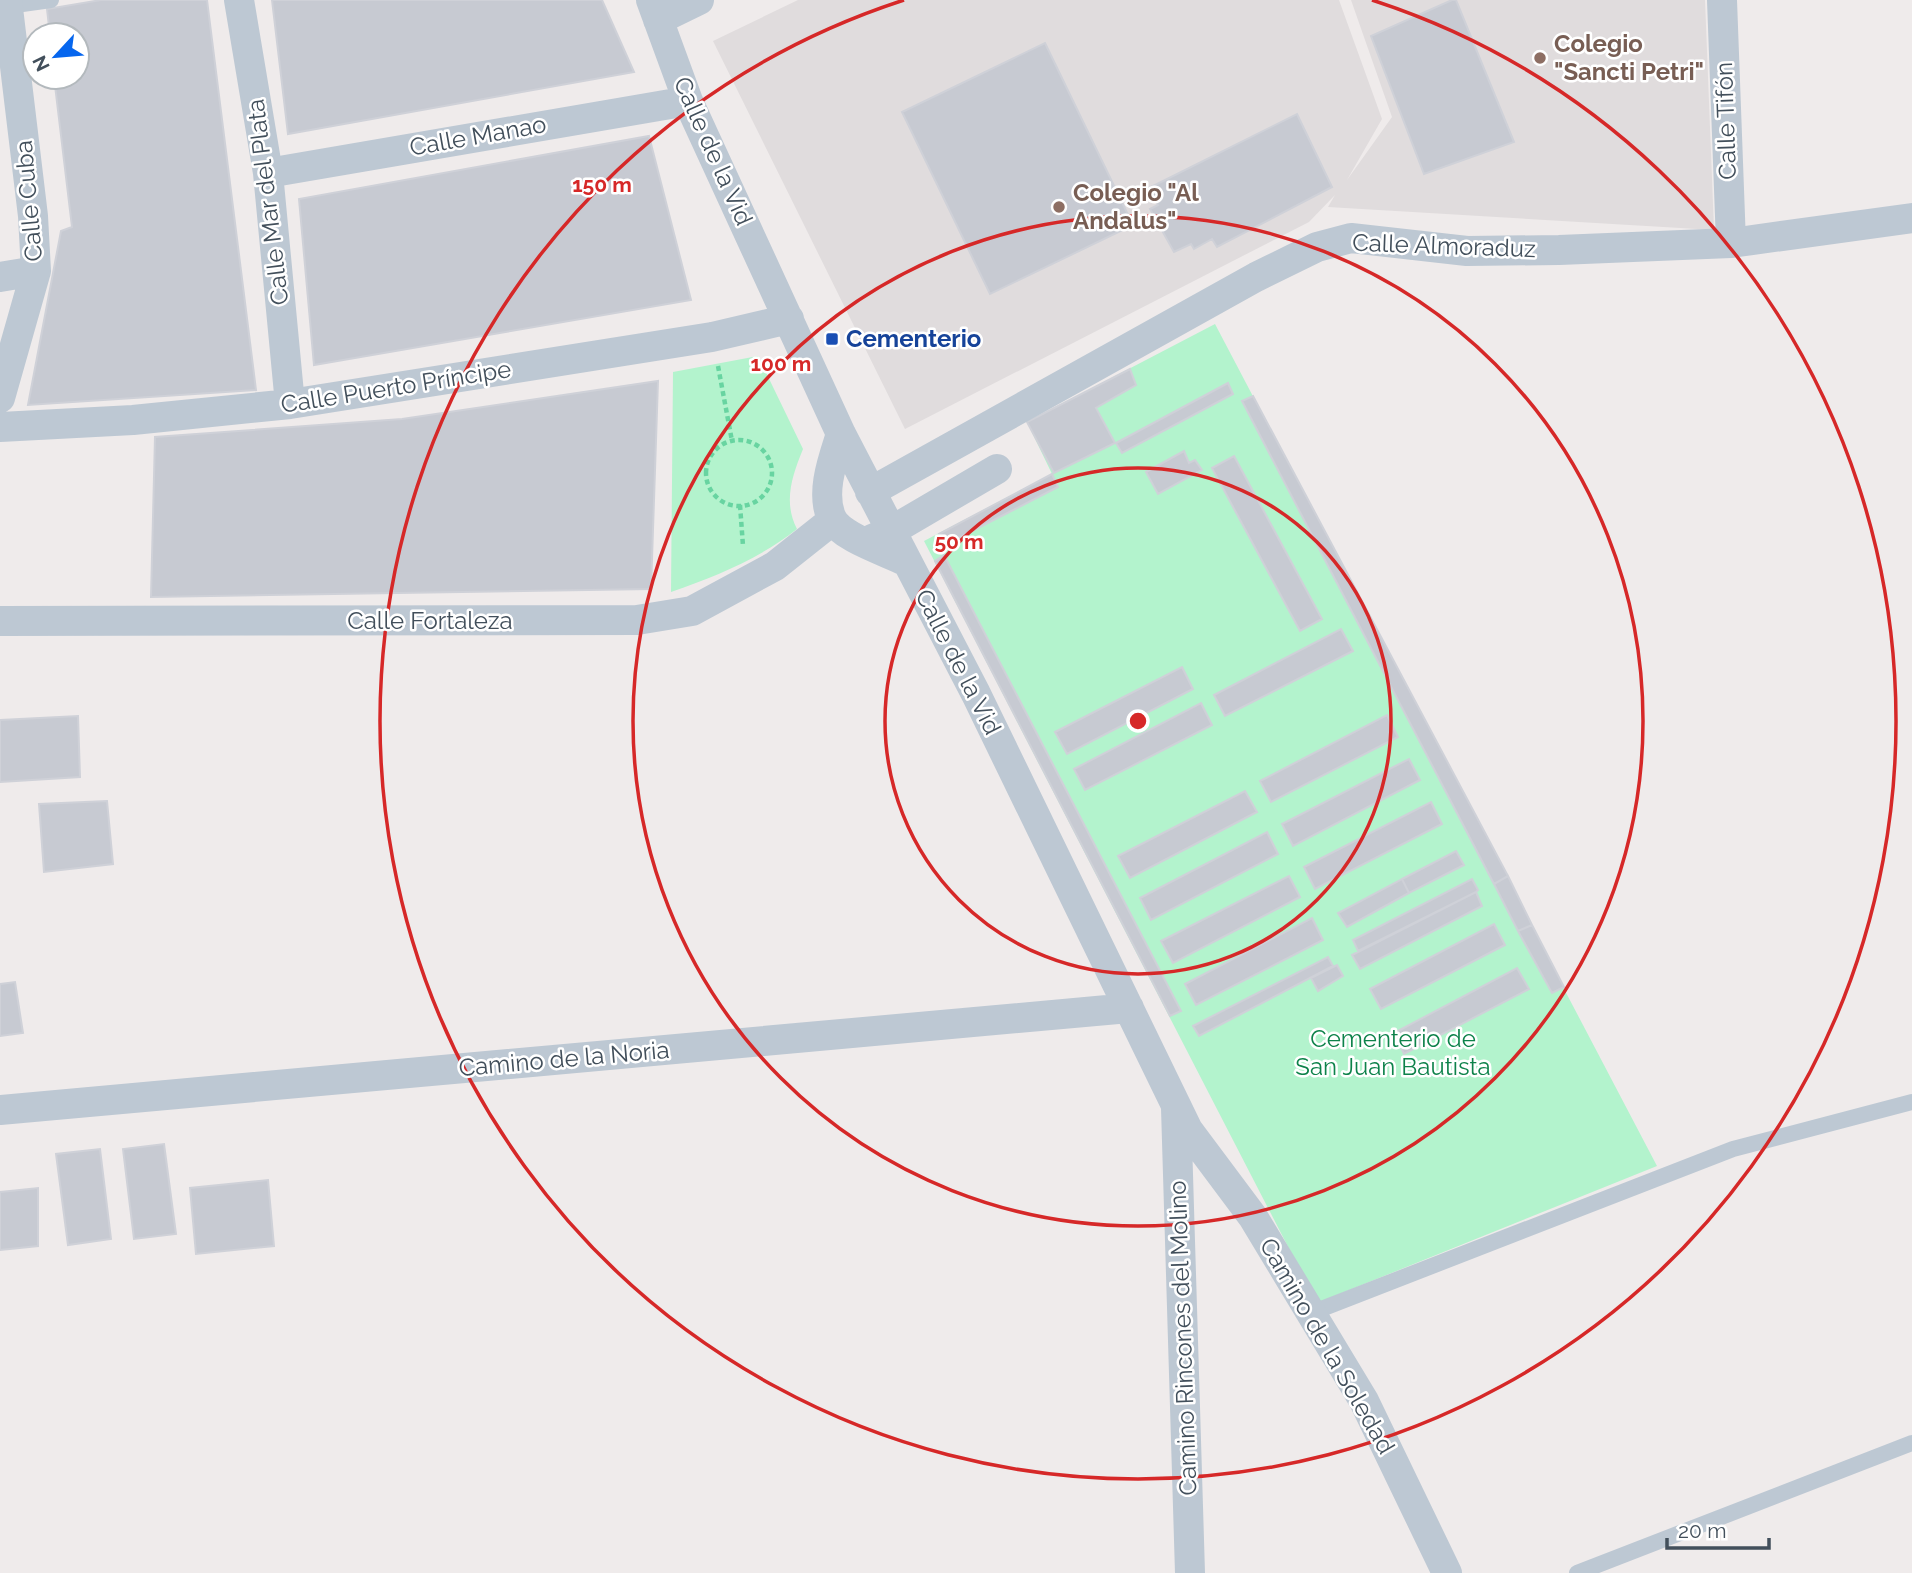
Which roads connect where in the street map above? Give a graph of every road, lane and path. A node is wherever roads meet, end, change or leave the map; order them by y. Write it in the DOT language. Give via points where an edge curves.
graph roads {
  1 [pos="51,0"];
  2 [pos="239,0"];
  3 [pos="699,0"];
  4 [pos="1722,0"];
  5 [pos="8,3"];
  6 [pos="654,10"];
  7 [pos="688,100"];
  8 [pos="268,173"];
  9 [pos="1912,218"];
  10 [pos="1731,243"];
  11 [pos="36,271"];
  12 [pos="0,277"];
  13 [pos="789,319"];
  14 [pos="712,337"];
  15 [pos="0,398"];
  16 [pos="290,404"];
  17 [pos="0,427"];
  18 [pos="841,433"];
  19 [pos="732,441"];
  20 [pos="997,469"];
  21 [pos="870,492"];
  22 [pos="841,527"];
  23 [pos="891,531"];
  24 [pos="907,562"];
  25 [pos="0,621"];
  26 [pos="1129,1008"];
  27 [pos="1912,1102"];
  28 [pos="0,1111"];
  29 [pos="1182,1117"];
  30 [pos="1311,1313"];
  31 [pos="1912,1443"];
  32 [pos="1190,1573"];
  33 [pos="1447,1573"];
  34 [pos="1577,1573"];
  1 -- 5 [label="lane"];
  2 -- 8 [label="street, Calle Mar del Plata"];
  3 -- 6 [label="street"];
  4 -- 10 [label="street, Calle Tifón"];
  5 -- 11 [label="street, Calle Cuba"];
  6 -- 7 [label="street, Calle de la Vid"];
  7 -- 8 [label="street, Calle Manao"];
  7 -- 13 [label="street, Calle de la Vid"];
  8 -- 16 [label="street, Calle Mar del Plata"];
  9 -- 10 [label="street, Calle Almoraduz"];
  10 -- 21 [label="street, Calle Almoraduz" via="1466,251 1351,239 1317,247"];
  11 -- 12 [label="street"];
  11 -- 15 [label="street, Calle Cuba"];
  13 -- 14 [label="street, Calle Puerto Príncipe"];
  13 -- 18 [label="street, Calle de la Vid"];
  14 -- 16 [label="street, Calle Puerto Príncipe"];
  14 -- 19 [label="path"];
  16 -- 17 [label="street, Calle Puerto Príncipe" via="133,420"];
  18 -- 21 [label="street, Calle de la Vid"];
  18 -- 22 [label="street" via="827,494"];
  19 -- 19 [label="path" via="752,442 771,463 770,486 753,503 736,506 723,502 709,487 705,475 712,452"];
  20 -- 23 [label="street"];
  21 -- 23 [label="street, Calle de la Vid"];
  22 -- 23 [label="street" via="871,539"];
  22 -- 24 [label="street"];
  22 -- 25 [label="street, Calle Fortaleza" via="692,611 637,620"];
  23 -- 24 [label="street, Calle de la Vid"];
  24 -- 26 [label="street, Calle de la Vid"];
  26 -- 28 [label="street, Camino de la Noria"];
  26 -- 29 [label="street, Calle de la Vid"];
  27 -- 30 [label="lane" via="1734,1149"];
  29 -- 30 [label="street, Camino de la Soledad" via="1253,1217"];
  29 -- 32 [label="street, Camino Rincones del Molino"];
  30 -- 33 [label="street, Camino de la Soledad" via="1364,1401"];
  31 -- 34 [label="lane"];
}
